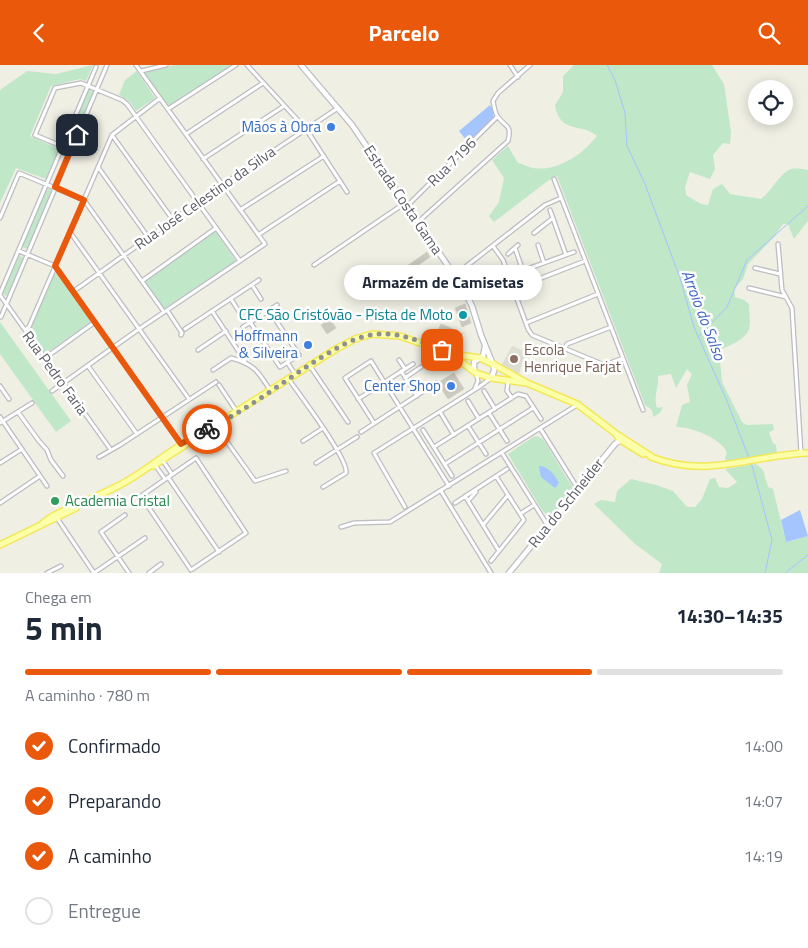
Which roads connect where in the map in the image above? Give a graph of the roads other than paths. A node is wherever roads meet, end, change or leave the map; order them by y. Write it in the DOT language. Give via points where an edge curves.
graph roads {
  1 [pos="107,65"];
  2 [pos="136,65"];
  3 [pos="166,65"];
  4 [pos="236,65"];
  5 [pos="247,65"];
  6 [pos="301,65"];
  7 [pos="510,65"];
  8 [pos="530,65"];
  9 [pos="96,67"];
  10 [pos="141,71"];
  11 [pos="518,77"];
  12 [pos="263,83"];
  13 [pos="88,86"];
  14 [pos="97,89"];
  15 [pos="160,98"];
  16 [pos="284,106"];
  17 [pos="339,107"];
  18 [pos="168,109"];
  19 [pos="136,117"];
  20 [pos="497,117"];
  21 [pos="306,129"];
  22 [pos="186,134"];
  23 [pos="112,135"];
  24 [pos="62,147"];
  25 [pos="71,150"];
  26 [pos="324,156"];
  27 [pos="204,159"];
  28 [pos="98,167"];
  29 [pos="554,179"];
  30 [pos="340,181"];
  31 [pos="47,184"];
  32 [pos="222,185"];
  33 [pos="55,187"];
  34 [pos="347,191"];
  35 [pos="561,198"];
  36 [pos="84,200"];
  37 [pos="197,203"];
  38 [pos="406,204"];
  39 [pos="240,210"];
  40 [pos="550,210"];
  41 [pos="0,217"];
  42 [pos="553,218"];
  43 [pos="173,220"];
  44 [pos="418,222"];
  45 [pos="216,228"];
  46 [pos="70,232"];
  47 [pos="534,233"];
  48 [pos="258,235"];
  49 [pos="148,237"];
  50 [pos="778,244"];
  51 [pos="518,245"];
  52 [pos="538,245"];
  53 [pos="492,246"];
  54 [pos="515,249"];
  55 [pos="19,251"];
  56 [pos="574,252"];
  57 [pos="508,254"];
  58 [pos="27,255"];
  59 [pos="123,255"];
  60 [pos="566,255"];
  61 [pos="240,261"];
  62 [pos="586,261"];
  63 [pos="544,263"];
  64 [pos="314,265"];
  65 [pos="55,266"];
  66 [pos="755,268"];
  67 [pos="523,271"];
  68 [pos="99,273"];
  69 [pos="780,274"];
  70 [pos="454,275"];
  71 [pos="508,276"];
  72 [pos="259,280"];
  73 [pos="142,281"];
  74 [pos="252,285"];
  75 [pos="749,288"];
  76 [pos="513,289"];
  77 [pos="74,291"];
  78 [pos="598,294"];
  79 [pos="0,295"];
  80 [pos="786,297"];
  81 [pos="231,299"];
  82 [pos="261,299"];
  83 [pos="6,304"];
  84 [pos="277,305"];
  85 [pos="269,310"];
  86 [pos="165,311"];
  87 [pos="212,311"];
  88 [pos="240,313"];
  89 [pos="1,317"];
  90 [pos="250,322"];
  91 [pos="95,323"];
  92 [pos="526,323"];
  93 [pos="242,327"];
  94 [pos="611,327"];
  95 [pos="139,329"];
  96 [pos="185,329"];
  97 [pos="25,330"];
  98 [pos="226,331"];
  99 [pos="182,335"];
  100 [pos="485,346"];
  101 [pos="113,348"];
  102 [pos="565,348"];
  103 [pos="198,350"];
  104 [pos="451,354"];
  105 [pos="44,358"];
  106 [pos="480,358"];
  107 [pos="623,358"];
  108 [pos="399,359"];
  109 [pos="246,362"];
  110 [pos="287,362"];
  111 [pos="413,364"];
  112 [pos="493,364"];
  113 [pos="309,365"];
  114 [pos="88,366"];
  115 [pos="421,367"];
  116 [pos="405,369"];
  117 [pos="213,370"];
  118 [pos="401,371"];
  119 [pos="476,373"];
  120 [pos="295,374"];
  121 [pos="288,378"];
  122 [pos="405,378"];
  123 [pos="490,378"];
  124 [pos="508,380"];
  125 [pos="384,382"];
  126 [pos="63,383"];
  127 [pos="436,383"];
  128 [pos="527,383"];
  129 [pos="0,386"];
  130 [pos="270,390"];
  131 [pos="52,391"];
  132 [pos="472,391"];
  133 [pos="484,391"];
  134 [pos="417,396"];
  135 [pos="512,398"];
  136 [pos="9,399"];
  137 [pos="189,399"];
  138 [pos="358,399"];
  139 [pos="468,401"];
  140 [pos="32,403"];
  141 [pos="578,404"];
  142 [pos="400,407"];
  143 [pos="533,408"];
  144 [pos="495,409"];
  145 [pos="643,410"];
  146 [pos="18,412"];
  147 [pos="237,412"];
  148 [pos="440,412"];
  149 [pos="488,413"];
  150 [pos="0,417"];
  151 [pos="163,417"];
  152 [pos="479,419"];
  153 [pos="541,419"];
  154 [pos="2,422"];
  155 [pos="348,422"];
  156 [pos="374,423"];
  157 [pos="215,425"];
  158 [pos="468,426"];
  159 [pos="323,428"];
  160 [pos="540,428"];
  161 [pos="413,429"];
  162 [pos="423,429"];
  163 [pos="499,430"];
  164 [pos="361,432"];
  165 [pos="615,433"];
  166 [pos="137,434"];
  167 [pos="454,435"];
  168 [pos="357,437"];
  169 [pos="619,439"];
  170 [pos="626,439"];
  171 [pos="303,441"];
  172 [pos="506,441"];
  173 [pos="479,442"];
  174 [pos="182,446"];
  175 [pos="434,447"];
  176 [pos="22,449"];
  177 [pos="337,449"];
  178 [pos="111,450"];
  179 [pos="502,453"];
  180 [pos="801,453"];
  181 [pos="808,453"];
  182 [pos="486,454"];
  183 [pos="99,457"];
  184 [pos="654,458"];
  185 [pos="163,461"];
  186 [pos="0,463"];
  187 [pos="316,463"];
  188 [pos="445,464"];
  189 [pos="156,465"];
  190 [pos="146,469"];
  191 [pos="507,469"];
  192 [pos="286,471"];
  193 [pos="172,474"];
  194 [pos="40,476"];
  195 [pos="63,476"];
  196 [pos="452,476"];
  197 [pos="496,476"];
  198 [pos="166,478"];
  199 [pos="47,486"];
  200 [pos="449,486"];
  201 [pos="323,487"];
  202 [pos="578,489"];
  203 [pos="475,490"];
  204 [pos="441,491"];
  205 [pos="508,495"];
  206 [pos="465,496"];
  207 [pos="468,501"];
  208 [pos="0,503"];
  209 [pos="455,503"];
  210 [pos="534,505"];
  211 [pos="405,507"];
  212 [pos="520,514"];
  213 [pos="125,515"];
  214 [pos="56,517"];
  215 [pos="483,525"];
  216 [pos="548,525"];
  217 [pos="341,527"];
  218 [pos="145,538"];
  219 [pos="0,545"];
  220 [pos="499,551"];
  221 [pos="219,552"];
  222 [pos="118,557"];
  223 [pos="491,561"];
  224 [pos="161,564"];
  225 [pos="61,567"];
  226 [pos="52,572"];
  227 [pos="47,573"];
  228 [pos="94,573"];
  229 [pos="128,573"];
  230 [pos="149,573"];
  231 [pos="491,573"];
  232 [pos="509,573"];
  1 -- 14 [label="street"];
  2 -- 10 [label="street"];
  3 -- 10 [label="street"];
  4 -- 18 [label="street"];
  5 -- 12 [label="street"];
  6 -- 17 [label="main road, Estrada Costa Gama"];
  7 -- 11 [label="street"];
  8 -- 11 [label="street"];
  9 -- 13 [label="street"];
  10 -- 15 [label="street"];
  11 -- 20 [label="street" via="494,98"];
  12 -- 16 [label="street"];
  12 -- 22 [label="street"];
  13 -- 14 [label="street"];
  13 -- 24 [label="street"];
  13 -- 24 [label="street" via="78,83 55,88 35,135"];
  14 -- 19 [label="street" via="122,100"];
  14 -- 25 [label="street"];
  15 -- 18 [label="street"];
  15 -- 19 [label="street"];
  16 -- 21 [label="street"];
  16 -- 27 [label="street"];
  17 -- 21 [label="street, Rua José Celestino da Silva"];
  17 -- 38 [label="main road, Estrada Costa Gama"];
  18 -- 22 [label="street"];
  19 -- 23 [label="street"];
  19 -- 37 [label="street"];
  20 -- 38 [label="street, Rua 7196"];
  20 -- 44 [label="street" via="510,129 508,141"];
  21 -- 26 [label="street"];
  21 -- 32 [label="street, Rua José Celestino da Silva"];
  22 -- 27 [label="street"];
  23 -- 28 [label="street"];
  23 -- 43 [label="street"];
  24 -- 25 [label="street"];
  24 -- 31 [label="street"];
  25 -- 33 [label="street"];
  26 -- 30 [label="street"];
  26 -- 39 [label="street"];
  27 -- 32 [label="street"];
  28 -- 36 [label="street"];
  28 -- 49 [label="street"];
  29 -- 35 [label="street"];
  30 -- 34 [label="street"];
  30 -- 48 [label="street"];
  31 -- 33 [label="street"];
  31 -- 41 [label="street" via="19,173"];
  31 -- 55 [label="street"];
  32 -- 37 [label="street, Rua José Celestino da Silva"];
  32 -- 39 [label="street"];
  33 -- 36 [label="street"];
  33 -- 58 [label="street"];
  35 -- 53 [label="street" via="545,205"];
  35 -- 62 [label="street"];
  36 -- 46 [label="street"];
  36 -- 59 [label="street"];
  37 -- 43 [label="street, Rua José Celestino da Silva"];
  37 -- 45 [label="street"];
  38 -- 44 [label="main road, Estrada Costa Gama"];
  38 -- 64 [label="street, Rua 7196"];
  39 -- 48 [label="street"];
  40 -- 42 [label="street"];
  42 -- 47 [label="street"];
  42 -- 60 [label="street"];
  43 -- 49 [label="street, Rua José Celestino da Silva"];
  44 -- 70 [label="main road, Estrada Costa Gama"];
  45 -- 61 [label="street"];
  45 -- 73 [label="street"];
  46 -- 65 [label="street"];
  46 -- 68 [label="street"];
  48 -- 61 [label="street" via="265,245"];
  49 -- 59 [label="street, Rua José Celestino da Silva"];
  50 -- 69 [label="street"];
  51 -- 54 [label="street"];
  52 -- 63 [label="street"];
  53 -- 70 [label="street"];
  53 -- 71 [label="street" via="502,257"];
  54 -- 57 [label="street"];
  54 -- 67 [label="street"];
  55 -- 58 [label="street"];
  55 -- 79 [label="street"];
  56 -- 60 [label="street"];
  58 -- 65 [label="street"];
  58 -- 83 [label="street"];
  59 -- 68 [label="street, Rua José Celestino da Silva"];
  59 -- 73 [label="street"];
  60 -- 63 [label="street"];
  61 -- 86 [label="street"];
  62 -- 76 [label="street"];
  62 -- 78 [label="street"];
  63 -- 67 [label="street"];
  65 -- 77 [label="street"];
  65 -- 97 [label="street"];
  66 -- 69 [label="street"];
  67 -- 71 [label="street"];
  68 -- 77 [label="street, Rua José Celestino da Silva"];
  68 -- 95 [label="street"];
  69 -- 80 [label="street"];
  70 -- 100 [label="main road, Estrada Costa Gama" via="472,306"];
  71 -- 76 [label="street"];
  72 -- 74 [label="street"];
  73 -- 86 [label="street"];
  74 -- 81 [label="street"];
  74 -- 82 [label="street"];
  75 -- 80 [label="street"];
  76 -- 92 [label="street"];
  77 -- 91 [label="street"];
  78 -- 92 [label="street"];
  78 -- 94 [label="street"];
  79 -- 83 [label="street, Rua Pedro Faria"];
  80 -- 180 [label="street" via="792,308"];
  81 -- 87 [label="street"];
  81 -- 88 [label="street"];
  83 -- 89 [label="street"];
  83 -- 97 [label="street, Rua Pedro Faria"];
  84 -- 85 [label="street"];
  85 -- 90 [label="street"];
  85 -- 110 [label="street" via="299,355"];
  86 -- 95 [label="street"];
  86 -- 99 [label="street"];
  87 -- 96 [label="street"];
  87 -- 98 [label="street"];
  90 -- 93 [label="street"];
  90 -- 110 [label="street" via="280,367"];
  91 -- 101 [label="street"];
  91 -- 105 [label="street"];
  92 -- 102 [label="street" via="532,335"];
  94 -- 102 [label="street" via="567,344"];
  94 -- 107 [label="street"];
  95 -- 101 [label="street"];
  95 -- 137 [label="street"];
  97 -- 105 [label="street, Rua Pedro Faria"];
  98 -- 103 [label="street"];
  98 -- 109 [label="street"];
  100 -- 106 [label="main road" via="484,355"];
  100 -- 112 [label="main road, Estrada Costa Gama"];
  101 -- 114 [label="street"];
  101 -- 151 [label="street"];
  102 -- 107 [label="street" via="606,365"];
  104 -- 106 [label="main road"];
  104 -- 113 [label="main road" via="400,336 372,334 345,343"];
  104 -- 119 [label="main road"];
  105 -- 126 [label="street, Rua Pedro Faria"];
  106 -- 112 [label="main road"];
  106 -- 119 [label="main road" via="473,364"];
  107 -- 145 [label="street"];
  108 -- 116 [label="street"];
  109 -- 117 [label="street" via="231,358"];
  109 -- 130 [label="street" via="255,367"];
  110 -- 120 [label="street"];
  111 -- 116 [label="street"];
  112 -- 123 [label="main road"];
  112 -- 128 [label="main road"];
  113 -- 120 [label="main road"];
  113 -- 155 [label="street"];
  114 -- 126 [label="street"];
  114 -- 166 [label="street"];
  115 -- 122 [label="street"];
  116 -- 118 [label="street"];
  118 -- 122 [label="street"];
  118 -- 125 [label="street"];
  119 -- 123 [label="main road"];
  119 -- 132 [label="street" via="477,384"];
  120 -- 121 [label="main road"];
  121 -- 130 [label="main road"];
  121 -- 159 [label="street"];
  122 -- 134 [label="street"];
  123 -- 124 [label="main road"];
  123 -- 132 [label="street"];
  124 -- 128 [label="main road"];
  124 -- 135 [label="street" via="507,391"];
  125 -- 138 [label="street"];
  125 -- 138 [label="street" via="371,361 345,378"];
  125 -- 142 [label="street"];
  126 -- 131 [label="street"];
  126 -- 178 [label="street, Rua Pedro Faria"];
  127 -- 134 [label="street"];
  128 -- 141 [label="main road"];
  129 -- 136 [label="street"];
  130 -- 147 [label="main road"];
  132 -- 148 [label="street"];
  133 -- 144 [label="street"];
  134 -- 142 [label="street"];
  135 -- 143 [label="street" via="518,394 526,396"];
  135 -- 144 [label="street"];
  137 -- 147 [label="street" via="217,384"];
  137 -- 151 [label="street"];
  138 -- 156 [label="street"];
  139 -- 152 [label="street"];
  140 -- 146 [label="street"];
  141 -- 160 [label="street"];
  141 -- 165 [label="main road"];
  142 -- 156 [label="street"];
  142 -- 161 [label="street"];
  143 -- 153 [label="street"];
  143 -- 163 [label="street"];
  144 -- 149 [label="street"];
  146 -- 154 [label="street"];
  146 -- 195 [label="street"];
  147 -- 157 [label="main road"];
  148 -- 161 [label="street"];
  148 -- 167 [label="street"];
  149 -- 152 [label="street"];
  149 -- 163 [label="street"];
  150 -- 154 [label="street"];
  151 -- 166 [label="street"];
  151 -- 174 [label="street"];
  152 -- 158 [label="street"];
  154 -- 176 [label="street"];
  156 -- 164 [label="street"];
  157 -- 174 [label="main road"];
  157 -- 192 [label="street" via="255,481"];
  158 -- 167 [label="street"];
  158 -- 173 [label="street"];
  159 -- 171 [label="street"];
  159 -- 177 [label="street"];
  160 -- 179 [label="street"];
  160 -- 202 [label="street"];
  161 -- 200 [label="street"];
  161 -- 211 [label="street" via="374,453"];
  162 -- 175 [label="street"];
  163 -- 172 [label="street"];
  163 -- 173 [label="street"];
  165 -- 169 [label="main road"];
  165 -- 170 [label="main road"];
  166 -- 178 [label="street"];
  167 -- 175 [label="street"];
  168 -- 177 [label="street"];
  169 -- 170 [label="main road"];
  169 -- 184 [label="main road"];
  169 -- 202 [label="main road, Rua do Schneider"];
  170 -- 184 [label="main road"];
  173 -- 182 [label="street"];
  173 -- 188 [label="street"];
  174 -- 185 [label="main road"];
  174 -- 190 [label="main road"];
  175 -- 188 [label="street"];
  176 -- 186 [label="street"];
  176 -- 194 [label="street"];
  177 -- 187 [label="street"];
  177 -- 201 [label="street" via="347,471"];
  178 -- 183 [label="street"];
  179 -- 200 [label="street"];
  179 -- 210 [label="street"];
  180 -- 181 [label="main road"];
  180 -- 184 [label="main road" via="703,468"];
  185 -- 189 [label="main road"];
  185 -- 193 [label="street"];
  188 -- 196 [label="street"];
  189 -- 190 [label="main road"];
  189 -- 198 [label="street"];
  190 -- 214 [label="main road"];
  191 -- 197 [label="street"];
  193 -- 198 [label="street"];
  193 -- 221 [label="street" via="196,458 246,533"];
  194 -- 199 [label="street"];
  194 -- 208 [label="street"];
  197 -- 203 [label="street"];
  197 -- 205 [label="street"];
  198 -- 221 [label="street"];
  198 -- 221 [label="street" via="141,496 191,570"];
  200 -- 204 [label="street"];
  202 -- 216 [label="main road, Rua do Schneider"];
  203 -- 206 [label="street"];
  203 -- 207 [label="street"];
  204 -- 217 [label="street" via="390,522 354,523"];
  204 -- 231 [label="street"];
  205 -- 212 [label="street"];
  205 -- 215 [label="street"];
  206 -- 207 [label="street"];
  206 -- 209 [label="street"];
  207 -- 215 [label="street"];
  210 -- 212 [label="street"];
  210 -- 216 [label="street"];
  212 -- 220 [label="street" via="524,520"];
  213 -- 222 [label="street" via="101,532"];
  214 -- 219 [label="main road"];
  214 -- 228 [label="street"];
  215 -- 220 [label="street"];
  216 -- 232 [label="main road, Rua do Schneider"];
  218 -- 222 [label="street"];
  220 -- 223 [label="street"];
  222 -- 228 [label="street"];
  222 -- 229 [label="street"];
  224 -- 230 [label="street"];
  225 -- 226 [label="street"];
  226 -- 227 [label="street"];
}
